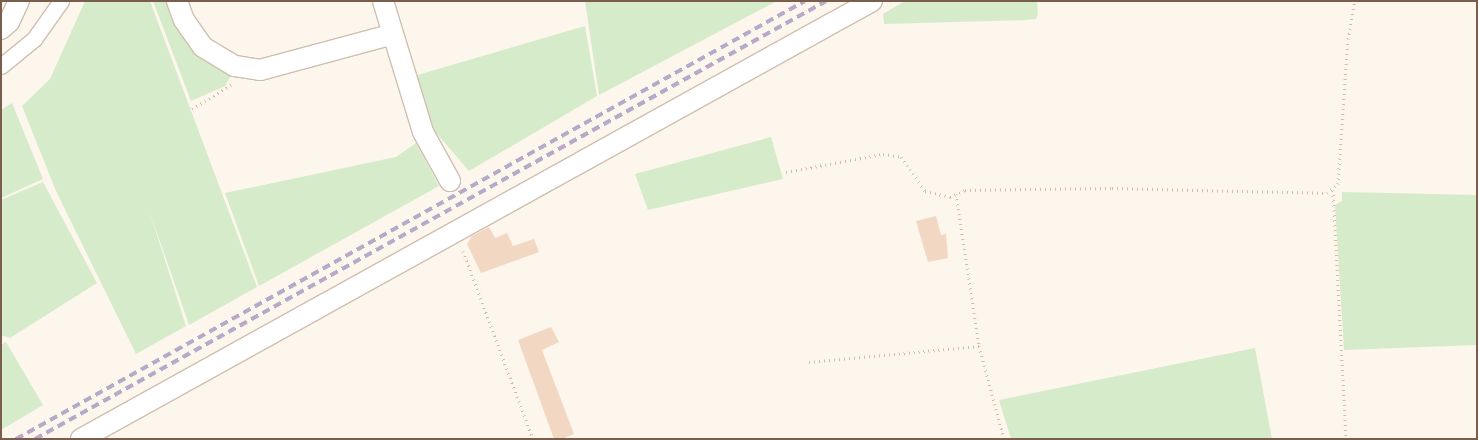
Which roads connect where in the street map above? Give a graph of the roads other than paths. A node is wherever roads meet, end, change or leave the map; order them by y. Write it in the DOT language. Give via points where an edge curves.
graph roads {
  1 [pos="20,1"];
  2 [pos="61,1"];
  3 [pos="177,1"];
  4 [pos="383,1"];
  5 [pos="872,1"];
  6 [pos="1,29"];
  7 [pos="390,35"];
  8 [pos="1,66"];
  9 [pos="450,180"];
  10 [pos="81,439"];
  1 -- 6 [label="street" via="9,22"];
  2 -- 8 [label="street" via="34,39"];
  3 -- 7 [label="street" via="184,20 203,47 235,66 247,68 260,70 284,65"];
  4 -- 7 [label="street"];
  5 -- 10 [label="street"];
  7 -- 9 [label="street" via="423,132"];
}
